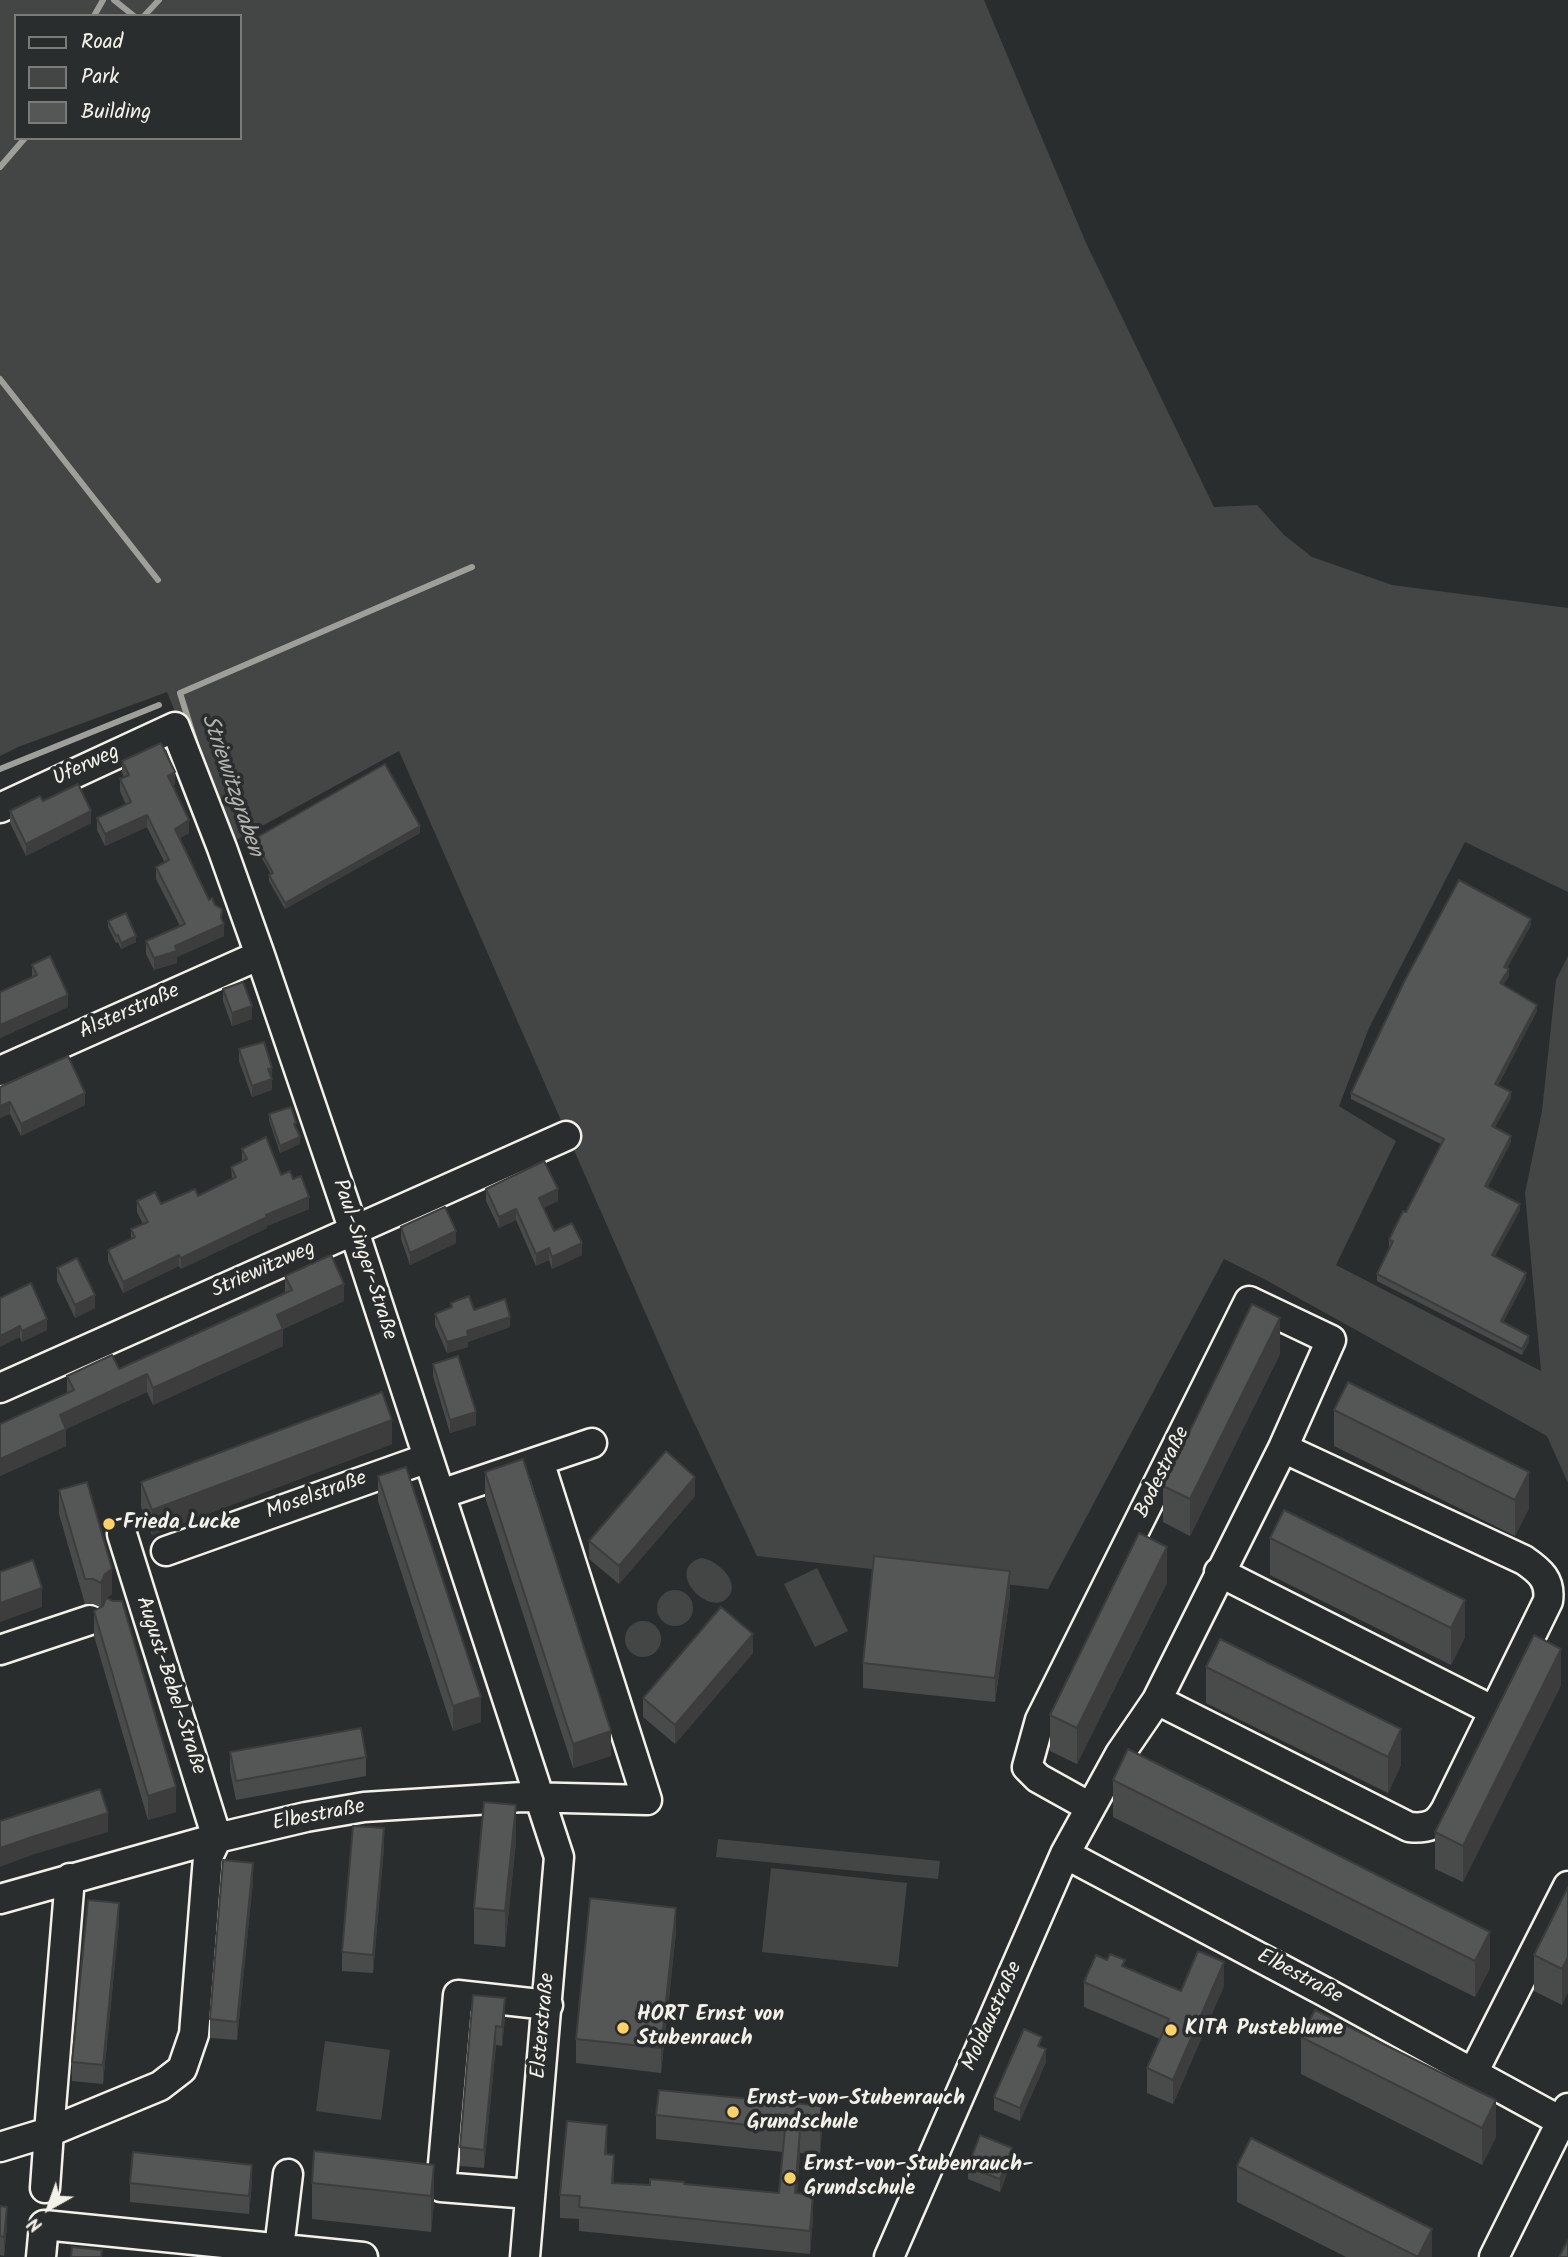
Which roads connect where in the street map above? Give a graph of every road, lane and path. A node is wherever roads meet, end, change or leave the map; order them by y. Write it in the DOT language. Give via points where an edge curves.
graph roads {
  1 [pos="175,727"];
  2 [pos="0,808"];
  3 [pos="261,955"];
  4 [pos="0,1071"];
  5 [pos="566,1136"];
  6 [pos="354,1231"];
  7 [pos="0,1388"];
  8 [pos="593,1443"];
  9 [pos="1283,1448"];
  10 [pos="428,1458"];
  11 [pos="539,1461"];
  12 [pos="440,1494"];
  13 [pos="122,1534"];
  14 [pos="166,1551"];
  15 [pos="1219,1572"];
  16 [pos="1558,1594"];
  17 [pos="90,1620"];
  18 [pos="0,1650"];
  19 [pos="1157,1700"];
  20 [pos="1493,1711"];
  21 [pos="540,1798"];
  22 [pos="1090,1807"];
  23 [pos="217,1838"];
  24 [pos="1065,1854"];
  25 [pos="70,1878"];
  26 [pos="1568,1886"];
  27 [pos="0,1899"];
  28 [pos="548,2006"];
  29 [pos="1472,2073"];
  30 [pos="1566,2118"];
  31 [pos="49,2132"];
  32 [pos="0,2147"];
  33 [pos="288,2174"];
  34 [pos="45,2188"];
  35 [pos="529,2194"];
  36 [pos="279,2254"];
  37 [pos="41,2257"];
  38 [pos="363,2257"];
  39 [pos="525,2257"];
  40 [pos="889,2257"];
  41 [pos="1494,2257"];
  1 -- 2 [label="street, Uferweg"];
  1 -- 3 [label="street, Paul-Singer-Straße"];
  3 -- 4 [label="street, Alsterstraße"];
  3 -- 6 [label="street, Paul-Singer-Straße"];
  5 -- 6 [label="street, Striewitzweg"];
  6 -- 7 [label="street, Striewitzweg"];
  6 -- 10 [label="street, Paul-Singer-Straße"];
  8 -- 11 [label="street"];
  9 -- 15 [label="street, Bodestraße"];
  9 -- 16 [label="street" via="1524,1560"];
  9 -- 22 [label="street, Bodestraße" via="1331,1340 1249,1301 1040,1720 1027,1767"];
  10 -- 12 [label="street, Paul-Singer-Straße"];
  10 -- 14 [label="street, Moselstraße"];
  11 -- 12 [label="street"];
  11 -- 21 [label="street, Elbestraße" via="647,1800"];
  12 -- 21 [label="street, Paul-Singer-Straße"];
  13 -- 23 [label="street, August-Bebel-Straße" via="130,1606"];
  15 -- 19 [label="street, Bodestraße"];
  15 -- 20 [label="street"];
  16 -- 20 [label="street" via="1548,1601"];
  17 -- 18 [label="street"];
  19 -- 20 [label="street" via="1409,1827 1426,1828 1440,1820"];
  19 -- 22 [label="street, Bodestraße"];
  21 -- 23 [label="street, Elbestraße" via="364,1807"];
  21 -- 28 [label="street, Elsterstraße" via="559,1857"];
  22 -- 24 [label="street, Bodestraße"];
  23 -- 25 [label="street, Elbestraße"];
  23 -- 31 [label="street" via="208,1857 194,2034 182,2069 160,2086"];
  24 -- 29 [label="street, Elbestraße"];
  24 -- 40 [label="street, Moldaustraße"];
  25 -- 27 [label="street, Elbestraße"];
  25 -- 31 [label="street"];
  26 -- 29 [label="street"];
  28 -- 35 [label="street, Elsterstraße"];
  28 -- 35 [label="street" via="458,1995 441,2187"];
  29 -- 30 [label="street, Elbestraße"];
  30 -- 41 [label="street"];
  31 -- 32 [label="street"];
  31 -- 34 [label="street"];
  33 -- 36 [label="street"];
  35 -- 39 [label="street, Elsterstraße"];
  36 -- 37 [label="street" via="44,2225"];
  36 -- 38 [label="street"];
}
